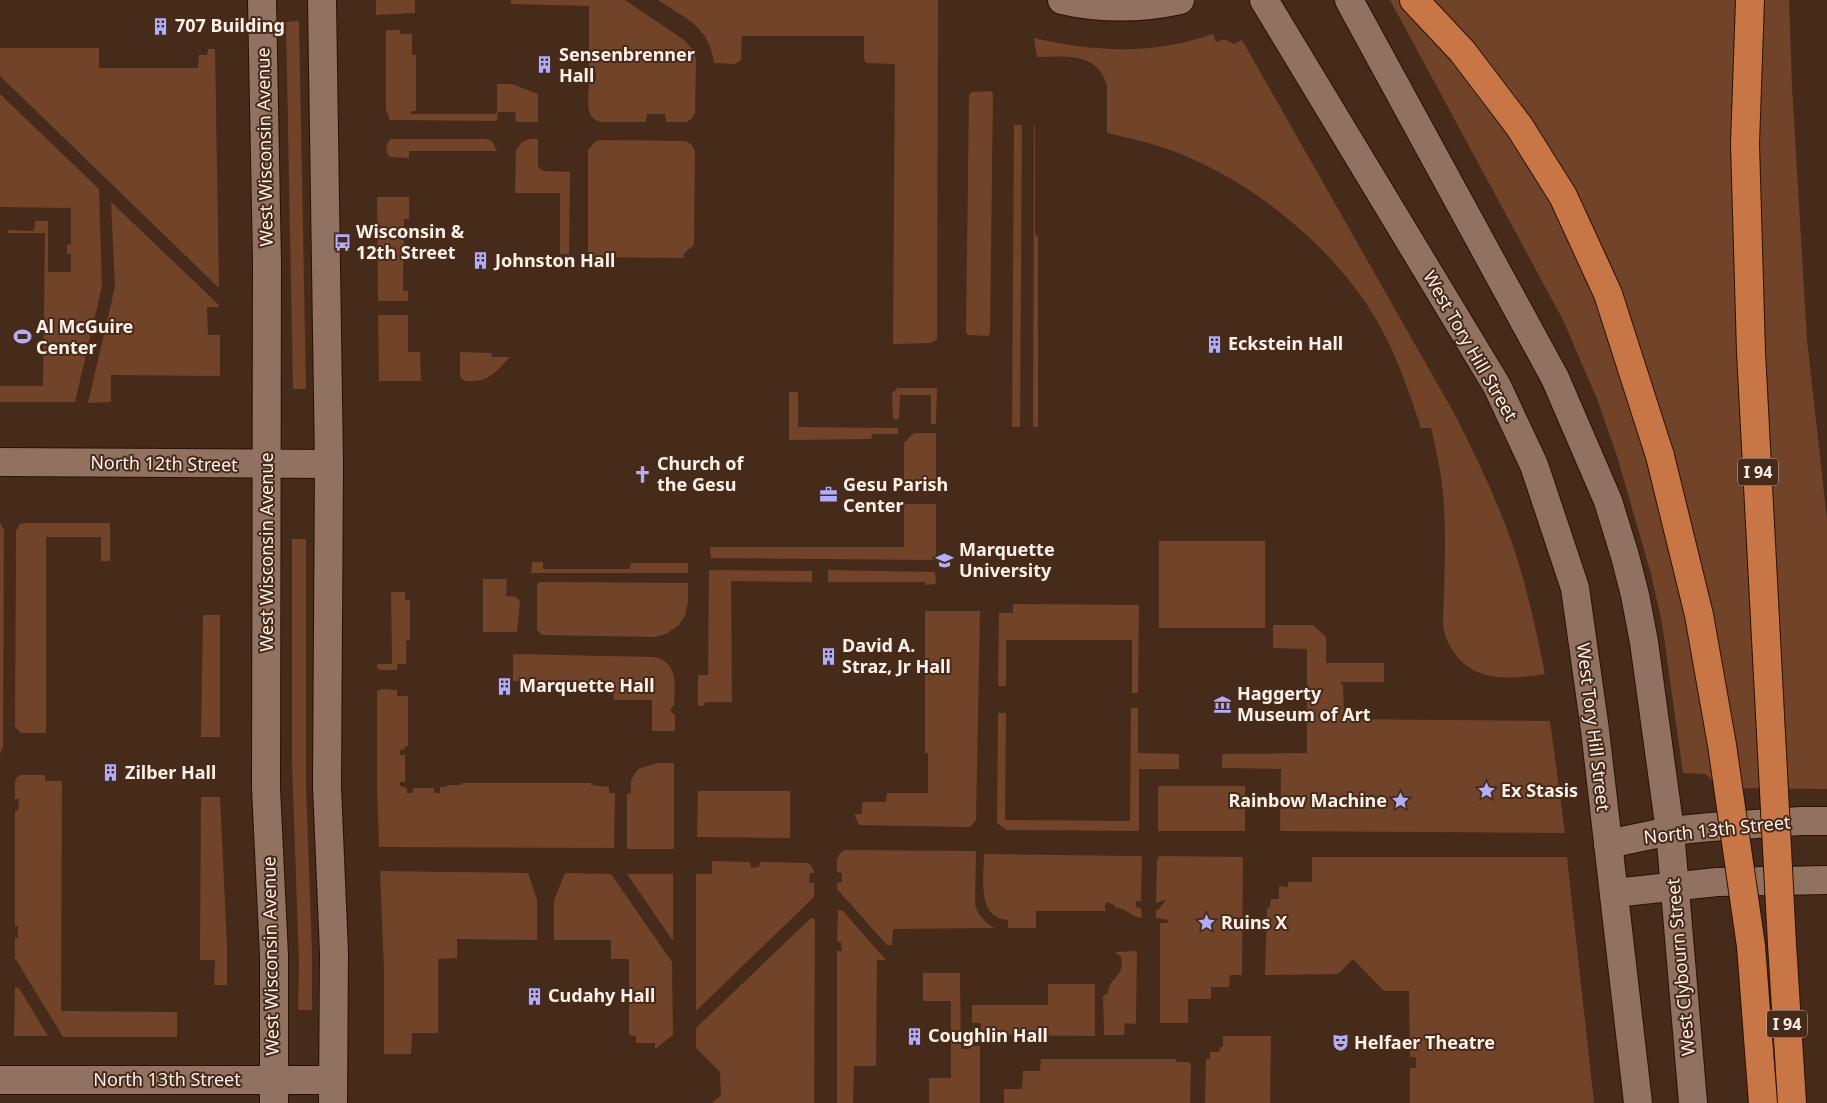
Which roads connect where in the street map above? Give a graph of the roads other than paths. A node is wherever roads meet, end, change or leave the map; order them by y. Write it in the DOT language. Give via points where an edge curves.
graph roads {
  1 [pos="262,0"];
  2 [pos="322,0"];
  3 [pos="335,0"];
  4 [pos="1062,0"];
  5 [pos="1180,0"];
  6 [pos="1264,0"];
  7 [pos="1349,0"];
  8 [pos="1414,0"];
  9 [pos="1750,0"];
  10 [pos="323,110"];
  11 [pos="0,462"];
  12 [pos="267,464"];
  13 [pos="329,464"];
  14 [pos="1827,821"];
  15 [pos="1670,831"];
  16 [pos="1608,844"];
  17 [pos="1827,880"];
  18 [pos="1674,886"];
  19 [pos="1614,893"];
  20 [pos="0,1080"];
  21 [pos="274,1092"];
  22 [pos="333,1092"];
  23 [pos="1638,1103"];
  24 [pos="1693,1103"];
  25 [pos="1763,1103"];
  26 [pos="1792,1103"];
  1 -- 12 [label="street, West Wisconsin Avenue"];
  2 -- 10 [label="street"];
  3 -- 10 [label="street"];
  4 -- 5 [label="street" via="1086,6 1118,8"];
  6 -- 16 [label="street, West Tory Hill Street" via="1497,386 1534,465 1575,588"];
  7 -- 15 [label="street" via="1555,378 1608,501 1629,572 1642,633"];
  8 -- 25 [label="highway, bridge" via="1462,52 1519,126 1563,196 1608,294 1660,456 1699,615 1722,745 1752,946"];
  9 -- 26 [label="highway, I 94, bridge" via="1745,144 1752,352"];
  10 -- 13 [label="street"];
  11 -- 12 [label="street, North 12th Street"];
  12 -- 13 [label="street, North 12th Street"];
  12 -- 21 [label="street, West Wisconsin Avenue" via="266,788 274,956"];
  13 -- 22 [label="street" via="327,786 334,953"];
  14 -- 15 [label="street, North 13th Street"];
  15 -- 16 [label="street, North 13th Street"];
  15 -- 18 [label="street, West Clybourn Street"];
  16 -- 19 [label="street"];
  17 -- 18 [label="street"];
  18 -- 19 [label="street"];
  18 -- 24 [label="street, West Clybourn Street"];
  19 -- 23 [label="street"];
  20 -- 21 [label="street, North 13th Street"];
  21 -- 22 [label="street, North 13th Street"];
}
